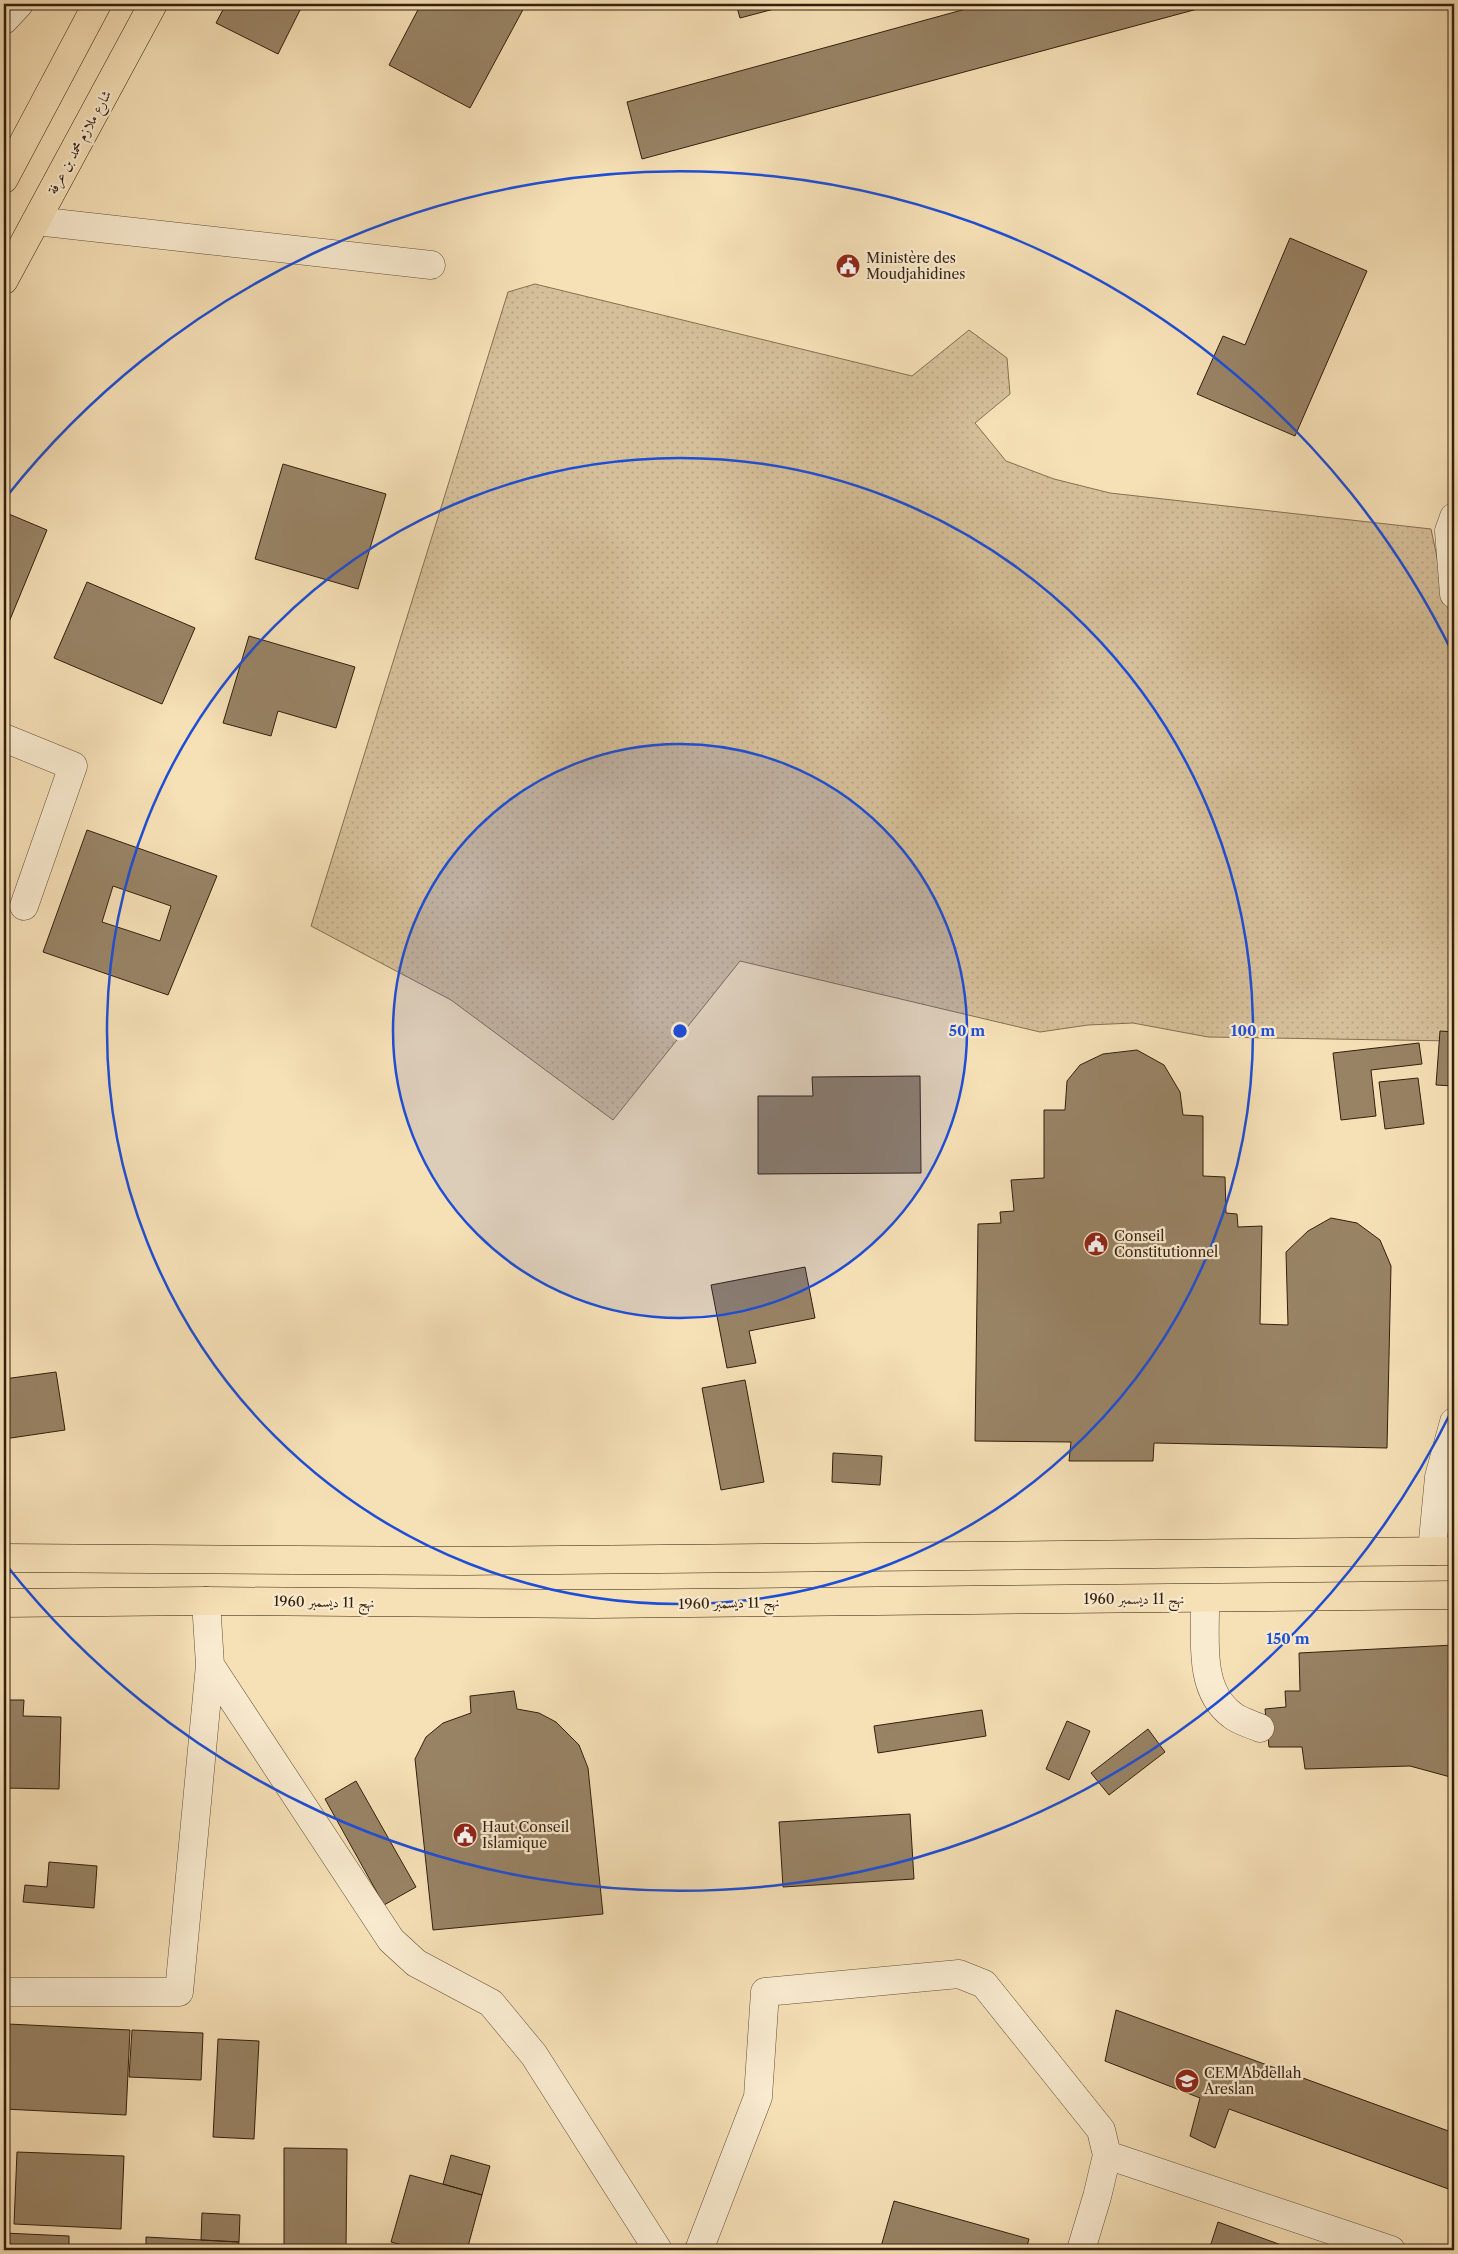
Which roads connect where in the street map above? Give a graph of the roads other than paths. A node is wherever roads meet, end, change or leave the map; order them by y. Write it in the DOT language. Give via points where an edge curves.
graph roads {
  1 [pos="19,4"];
  2 [pos="97,4"];
  3 [pos="153,4"];
  4 [pos="4,20"];
  5 [pos="4,179"];
  6 [pos="36,221"];
  7 [pos="431,265"];
  8 [pos="4,280"];
  9 [pos="1454,517"];
  10 [pos="1454,594"];
  11 [pos="4,738"];
  12 [pos="24,906"];
  13 [pos="1454,1422"];
  14 [pos="4,1542"];
  15 [pos="1443,1551"];
  16 [pos="4,1558"];
  17 [pos="55,1558"];
  18 [pos="1454,1595"];
  19 [pos="1205,1599"];
  20 [pos="206,1601"];
  21 [pos="4,1603"];
  22 [pos="210,1665"];
  23 [pos="1260,1728"];
  24 [pos="4,1992"];
  25 [pos="1107,2155"];
  26 [pos="658,2250"];
  27 [pos="699,2250"];
  28 [pos="1081,2250"];
  29 [pos="1391,2250"];
  1 -- 4 [label="street"];
  2 -- 5 [label="main road"];
  3 -- 6 [label="main road, شارع ملازم محمد بن عرفة"];
  6 -- 7 [label="street"];
  6 -- 8 [label="main road, شارع ملازم محمد بن عرفة"];
  9 -- 10 [label="street" via="1449,531"];
  11 -- 12 [label="street" via="73,766"];
  13 -- 15 [label="street" via="1439,1477"];
  14 -- 17 [label="main road"];
  15 -- 17 [label="main road" via="475,1561"];
  16 -- 17 [label="main road"];
  18 -- 19 [label="main road, نهج 11 ديسمبر 1960"];
  19 -- 20 [label="main road, نهج 11 ديسمبر 1960" via="594,1604"];
  19 -- 23 [label="street" via="1207,1676 1216,1699 1232,1716"];
  20 -- 21 [label="main road, نهج 11 ديسمبر 1960"];
  20 -- 22 [label="street"];
  22 -- 24 [label="street" via="179,1992"];
  22 -- 26 [label="street" via="391,1940 416,1963 490,2003 534,2055"];
  25 -- 27 [label="street" via="1101,2130 984,1984 959,1974 765,1992 758,2097"];
  25 -- 28 [label="street"];
  25 -- 29 [label="street"];
}
